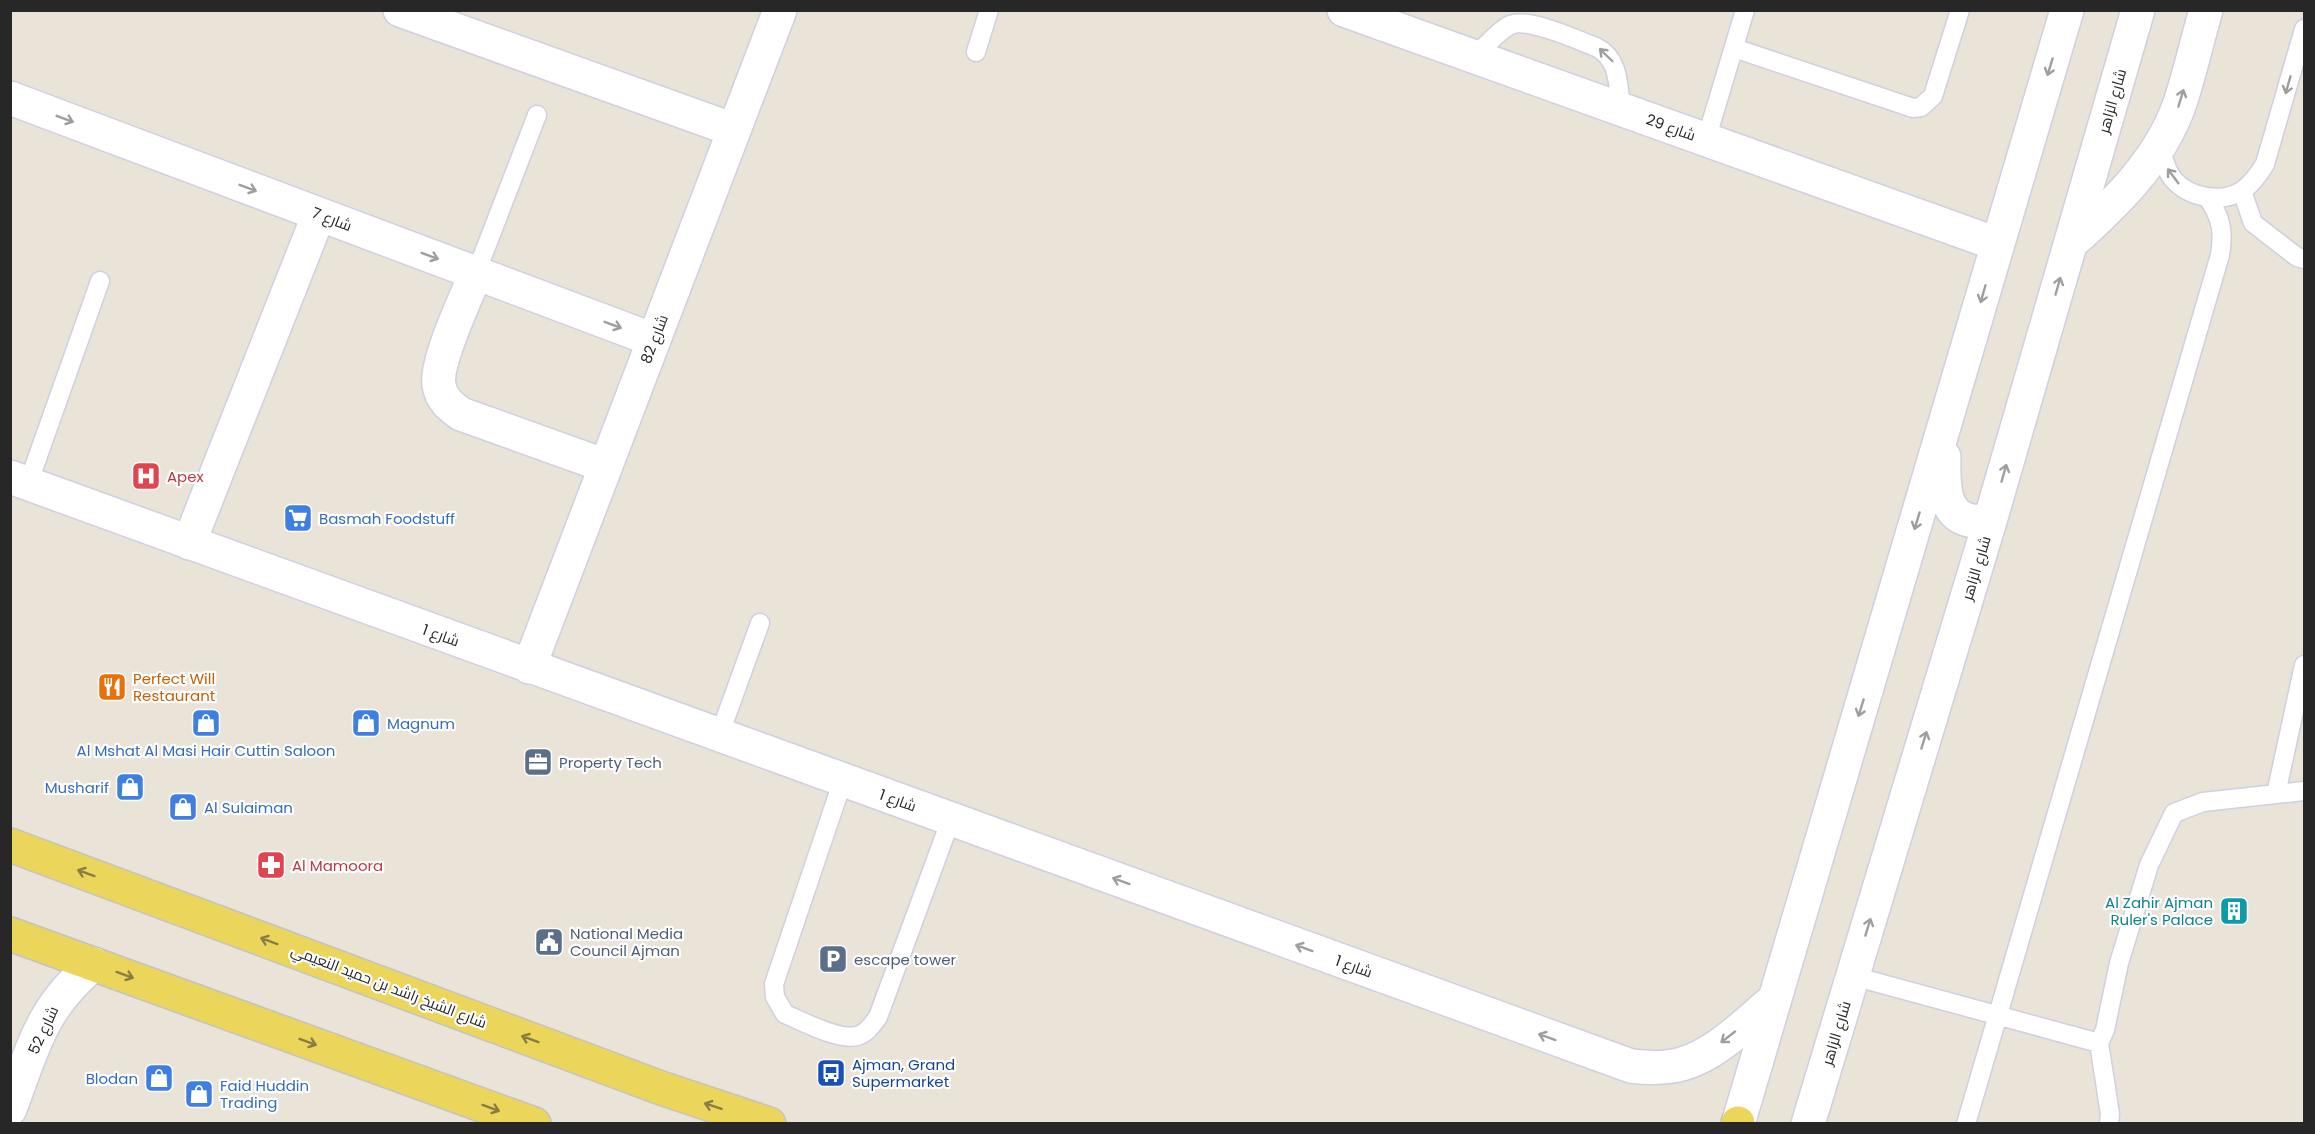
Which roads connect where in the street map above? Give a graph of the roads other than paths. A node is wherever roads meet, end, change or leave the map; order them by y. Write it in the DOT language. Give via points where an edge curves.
graph roads {
  1 [pos="399,10"];
  2 [pos="780,10"];
  3 [pos="989,10"];
  4 [pos="1344,10"];
  5 [pos="1745,10"];
  6 [pos="1960,10"];
  7 [pos="2067,10"];
  8 [pos="2138,10"];
  9 [pos="2206,10"];
  10 [pos="2304,29"];
  11 [pos="1734,48"];
  12 [pos="976,51"];
  13 [pos="1474,57"];
  14 [pos="10,98"];
  15 [pos="1621,109"];
  16 [pos="537,115"];
  17 [pos="734,130"];
  18 [pos="1706,140"];
  19 [pos="2160,143"];
  20 [pos="2242,191"];
  21 [pos="2207,197"];
  22 [pos="319,214"];
  23 [pos="1997,243"];
  24 [pos="2071,243"];
  25 [pos="2304,259"];
  26 [pos="476,273"];
  27 [pos="100,281"];
  28 [pos="654,340"];
  29 [pos="1946,426"];
  30 [pos="606,466"];
  31 [pos="20,480"];
  32 [pos="1990,521"];
  33 [pos="189,543"];
  34 [pos="760,623"];
  35 [pos="2304,665"];
  36 [pos="529,667"];
  37 [pos="719,736"];
  38 [pos="843,780"];
  39 [pos="2304,791"];
  40 [pos="2276,794"];
  41 [pos="951,819"];
  42 [pos="10,845"];
  43 [pos="10,934"];
  44 [pos="94,964"];
  45 [pos="1853,976"];
  46 [pos="1774,1000"];
  47 [pos="1998,1016"];
  48 [pos="2099,1043"];
  49 [pos="10,1109"];
  50 [pos="1738,1123"];
  51 [pos="534,1124"];
  52 [pos="769,1124"];
  53 [pos="1808,1124"];
  54 [pos="1966,1124"];
  55 [pos="2109,1124"];
  1 -- 17 [label="street"];
  2 -- 17 [label="street, شارع 82"];
  3 -- 12 [label="lane"];
  4 -- 13 [label="street, شارع 29"];
  5 -- 11 [label="lane"];
  6 -- 11 [label="lane" via="1933,96 1921,107 1913,108"];
  7 -- 23 [label="street, one-way"];
  8 -- 24 [label="street, شارع الزاهر"];
  19 -- 9 [label="street, one-way" via="2180,104"];
  10 -- 20 [label="lane, one-way" via="2265,164"];
  11 -- 18 [label="lane"];
  13 -- 15 [label="street, شارع 29"];
  15 -- 13 [label="lane, one-way" via="1614,63 1604,50 1596,47 1515,23"];
  14 -- 22 [label="street, شارع 7, one-way"];
  15 -- 18 [label="street, شارع 29"];
  16 -- 26 [label="lane"];
  17 -- 28 [label="street, شارع 82"];
  18 -- 23 [label="street, شارع 29"];
  21 -- 19 [label="lane, one-way" via="2189,191 2173,179"];
  19 -- 24 [label="street" via="2120,198"];
  20 -- 21 [label="lane" via="2225,197"];
  20 -- 25 [label="lane" via="2253,223"];
  21 -- 47 [label="lane" via="2222,224 2220,255"];
  22 -- 26 [label="street, شارع 7, one-way"];
  22 -- 33 [label="street"];
  23 -- 29 [label="street, one-way"];
  32 -- 24 [label="street, شارع الزاهر, one-way"];
  26 -- 28 [label="street, شارع 7, one-way"];
  26 -- 30 [label="street" via="439,367 439,386 447,403 461,414"];
  27 -- 31 [label="lane"];
  28 -- 30 [label="street, شارع 82"];
  29 -- 32 [label="street" via="1945,498 1963,519"];
  29 -- 46 [label="street, one-way"];
  30 -- 36 [label="street, شارع 82"];
  31 -- 33 [label="street, شارع 1"];
  45 -- 32 [label="street, شارع الزاهر, one-way"];
  33 -- 36 [label="street, شارع 1"];
  34 -- 37 [label="lane"];
  35 -- 40 [label="lane"];
  36 -- 37 [label="street, شارع 1"];
  37 -- 38 [label="street, شارع 1"];
  38 -- 41 [label="street, شارع 1"];
  38 -- 41 [label="lane" via="774,984 775,997 785,1014 840,1036 859,1036 878,1017"];
  39 -- 40 [label="lane"];
  40 -- 48 [label="lane" via="2203,802 2174,813 2149,865"];
  46 -- 41 [label="street, شارع 1, one-way" via="1705,1054 1682,1064 1657,1068 1631,1066"];
  52 -- 42 [label="main road, شارع الشيخ راشد بن حميد النعيمي, one-way" via="661,1088"];
  43 -- 44 [label="main road"];
  44 -- 49 [label="street, شارع 52" via="58,998 45,1018"];
  44 -- 51 [label="main road, one-way"];
  45 -- 47 [label="lane"];
  45 -- 53 [label="street, شارع الزاهر"];
  46 -- 50 [label="street"];
  47 -- 48 [label="lane"];
  47 -- 54 [label="lane"];
  48 -- 55 [label="lane"];
}
